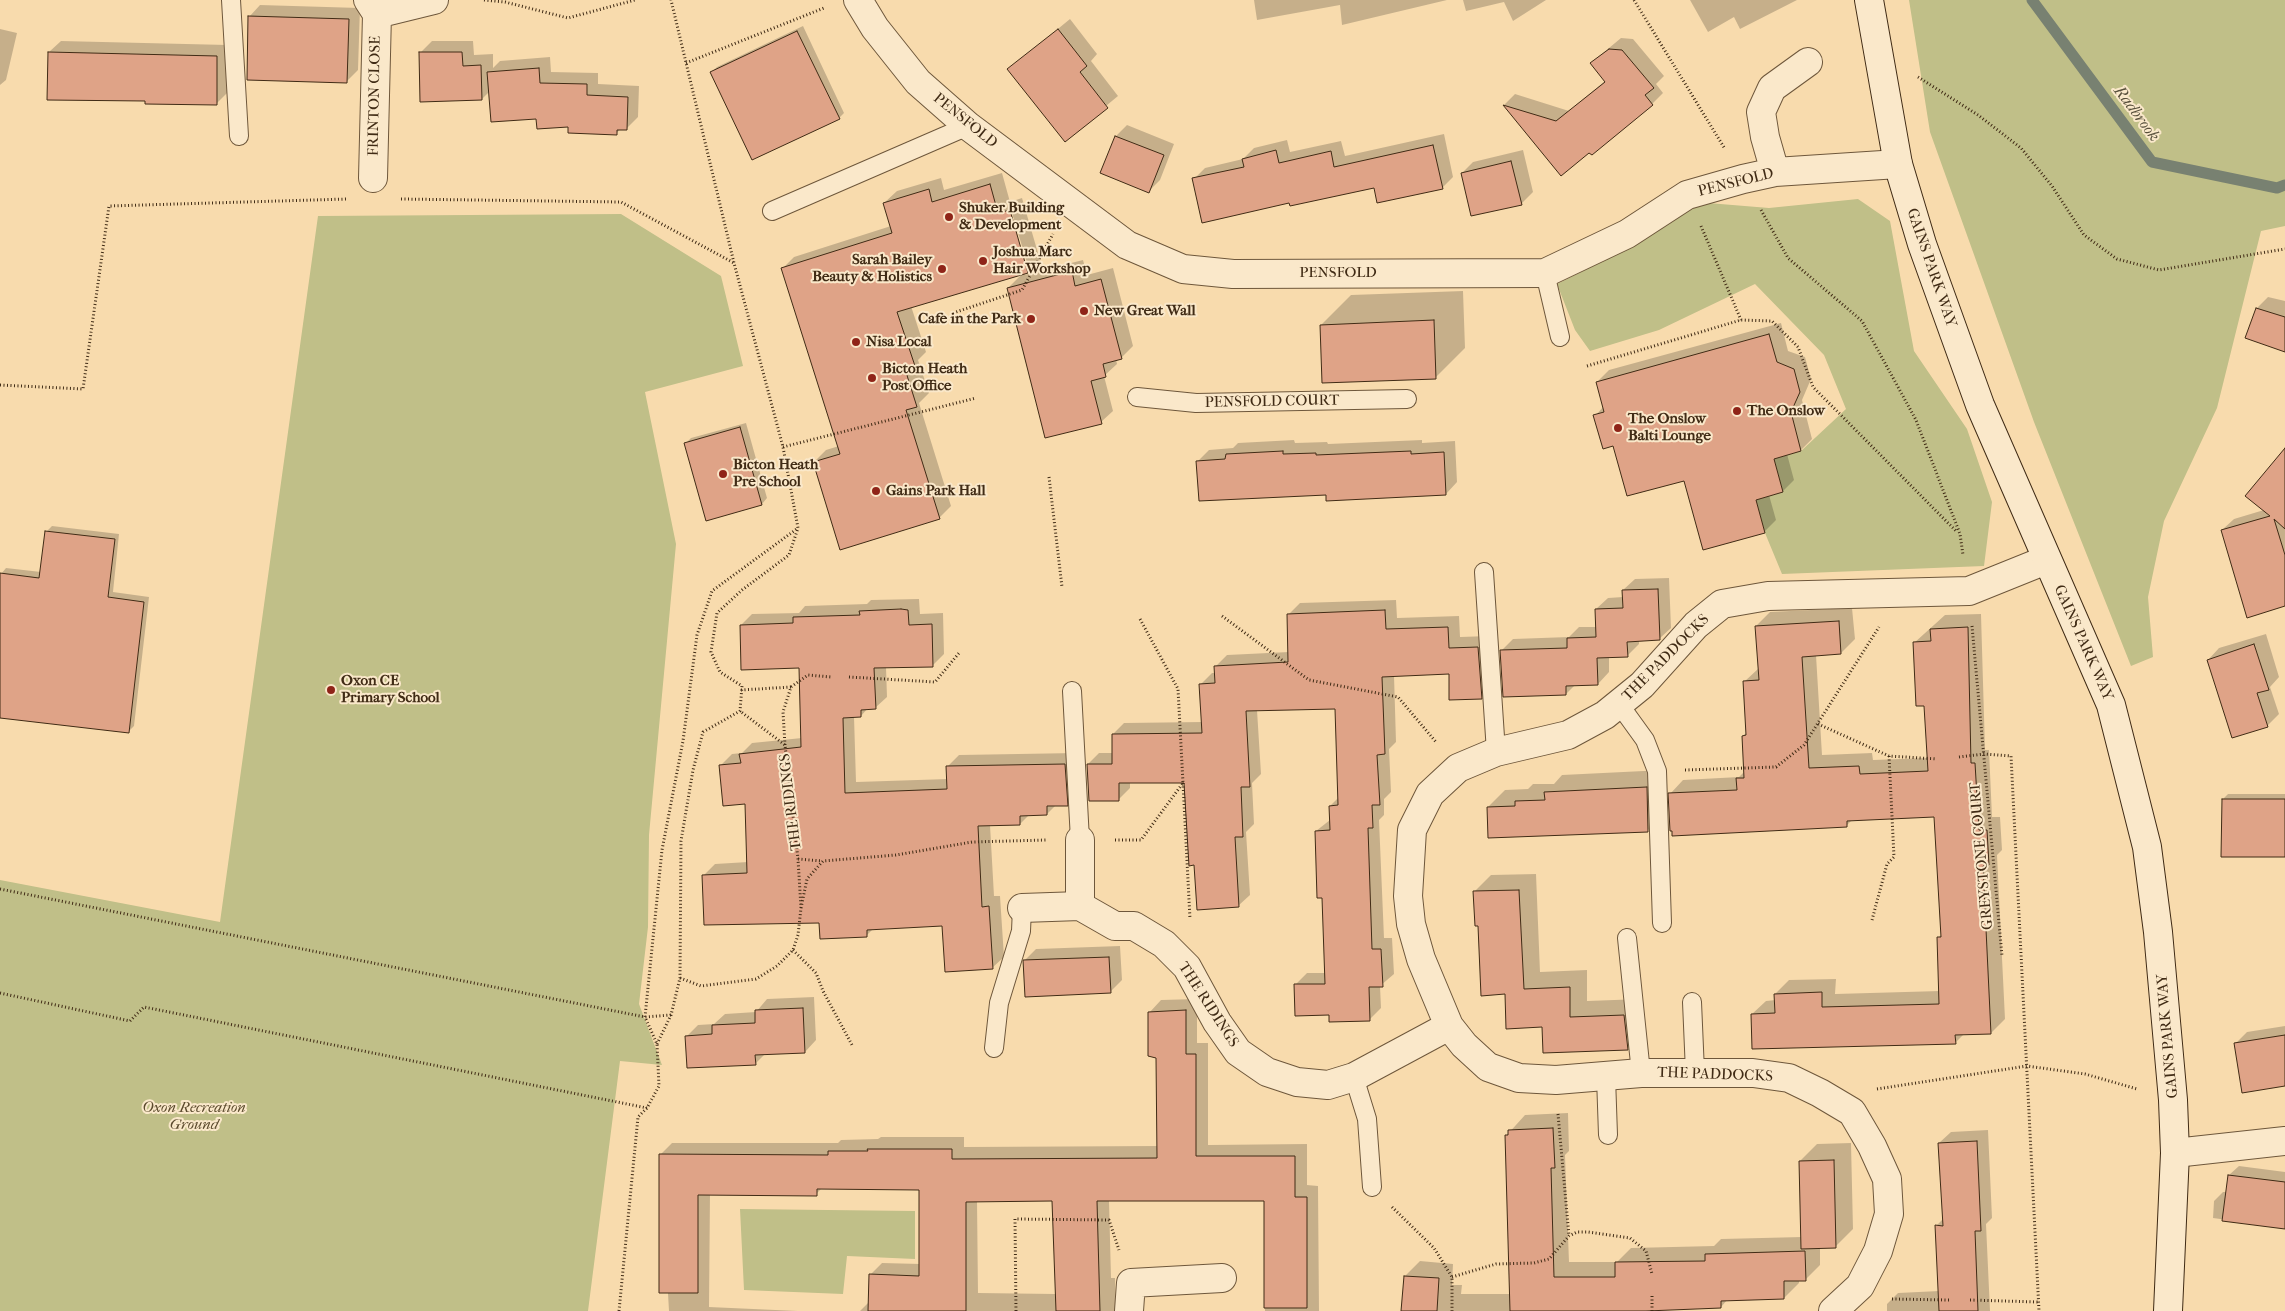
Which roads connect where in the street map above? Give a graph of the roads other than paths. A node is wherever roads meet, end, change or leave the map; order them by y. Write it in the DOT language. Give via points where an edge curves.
graph roads {
  1 [pos="231,0"];
  2 [pos="434,0"];
  3 [pos="858,0"];
  4 [pos="1869,0"];
  5 [pos="372,7"];
  6 [pos="1808,62"];
  7 [pos="968,126"];
  8 [pos="238,136"];
  9 [pos="1898,164"];
  10 [pos="1775,172"];
  11 [pos="373,178"];
  12 [pos="772,212"];
  13 [pos="1546,273"];
  14 [pos="1560,337"];
  15 [pos="1137,397"];
  16 [pos="1407,399"];
  17 [pos="2046,560"];
  18 [pos="1484,572"];
  19 [pos="1072,691"];
  20 [pos="1619,704"];
  21 [pos="1496,752"];
  22 [pos="1080,840"];
  23 [pos="1080,906"];
  24 [pos="1022,908"];
  25 [pos="1662,923"];
  26 [pos="1627,938"];
  27 [pos="1692,1002"];
  28 [pos="1449,1026"];
  29 [pos="994,1048"];
  30 [pos="1695,1072"];
  31 [pos="1641,1073"];
  32 [pos="1354,1077"];
  33 [pos="1606,1077"];
  34 [pos="1608,1136"];
  35 [pos="2285,1141"];
  36 [pos="2175,1153"];
  37 [pos="1372,1186"];
  38 [pos="1222,1278"];
  39 [pos="1840,1304"];
  40 [pos="1129,1311"];
  41 [pos="2168,1311"];
  1 -- 8 [label="lane"];
  2 -- 5 [label="street, FRINTON CLOSE"];
  3 -- 7 [label="street, PENSFOLD" via="875,28 918,82"];
  4 -- 9 [label="street, GAINS PARK WAY"];
  5 -- 11 [label="street, FRINTON CLOSE"];
  6 -- 10 [label="street" via="1772,88 1761,112"];
  7 -- 12 [label="lane"];
  7 -- 13 [label="street, PENSFOLD" via="1127,245 1183,269 1233,274"];
  9 -- 10 [label="street, PENSFOLD"];
  9 -- 17 [label="street, GAINS PARK WAY" via="1922,244 1980,405"];
  10 -- 13 [label="street, PENSFOLD" via="1687,195 1627,234"];
  13 -- 14 [label="lane"];
  15 -- 16 [label="lane, PENSFOLD COURT" via="1196,403"];
  17 -- 20 [label="street, THE PADDOCKS" via="1968,591 1768,596 1722,604 1696,625 1642,685"];
  17 -- 36 [label="street, GAINS PARK WAY" via="2112,705 2147,847 2158,932"];
  18 -- 21 [label="lane"];
  19 -- 22 [label="lane"];
  20 -- 21 [label="street, THE PADDOCKS" via="1568,735"];
  20 -- 25 [label="lane" via="1645,740 1657,772"];
  21 -- 28 [label="street, THE PADDOCKS" via="1458,768 1430,794 1412,830 1411,924 1421,959"];
  22 -- 23 [label="street"];
  23 -- 24 [label="street"];
  23 -- 32 [label="street, THE RIDINGS" via="1115,926 1134,926 1164,944 1187,967 1217,1022 1238,1052 1267,1072 1297,1082 1328,1085"];
  24 -- 29 [label="lane" via="1021,931 999,1003"];
  26 -- 31 [label="lane"];
  27 -- 30 [label="lane"];
  28 -- 32 [label="street, THE RIDINGS"];
  28 -- 33 [label="street, THE PADDOCKS" via="1488,1067 1519,1078"];
  30 -- 31 [label="street, THE PADDOCKS"];
  30 -- 39 [label="street, THE PADDOCKS" via="1753,1073 1789,1078 1852,1112 1887,1179 1889,1214 1878,1251 1860,1286"];
  31 -- 33 [label="street, THE PADDOCKS"];
  32 -- 37 [label="lane" via="1367,1119"];
  33 -- 34 [label="lane"];
  35 -- 36 [label="street"];
  36 -- 41 [label="street, GAINS PARK WAY"];
  38 -- 40 [label="street" via="1131,1283"];
}
